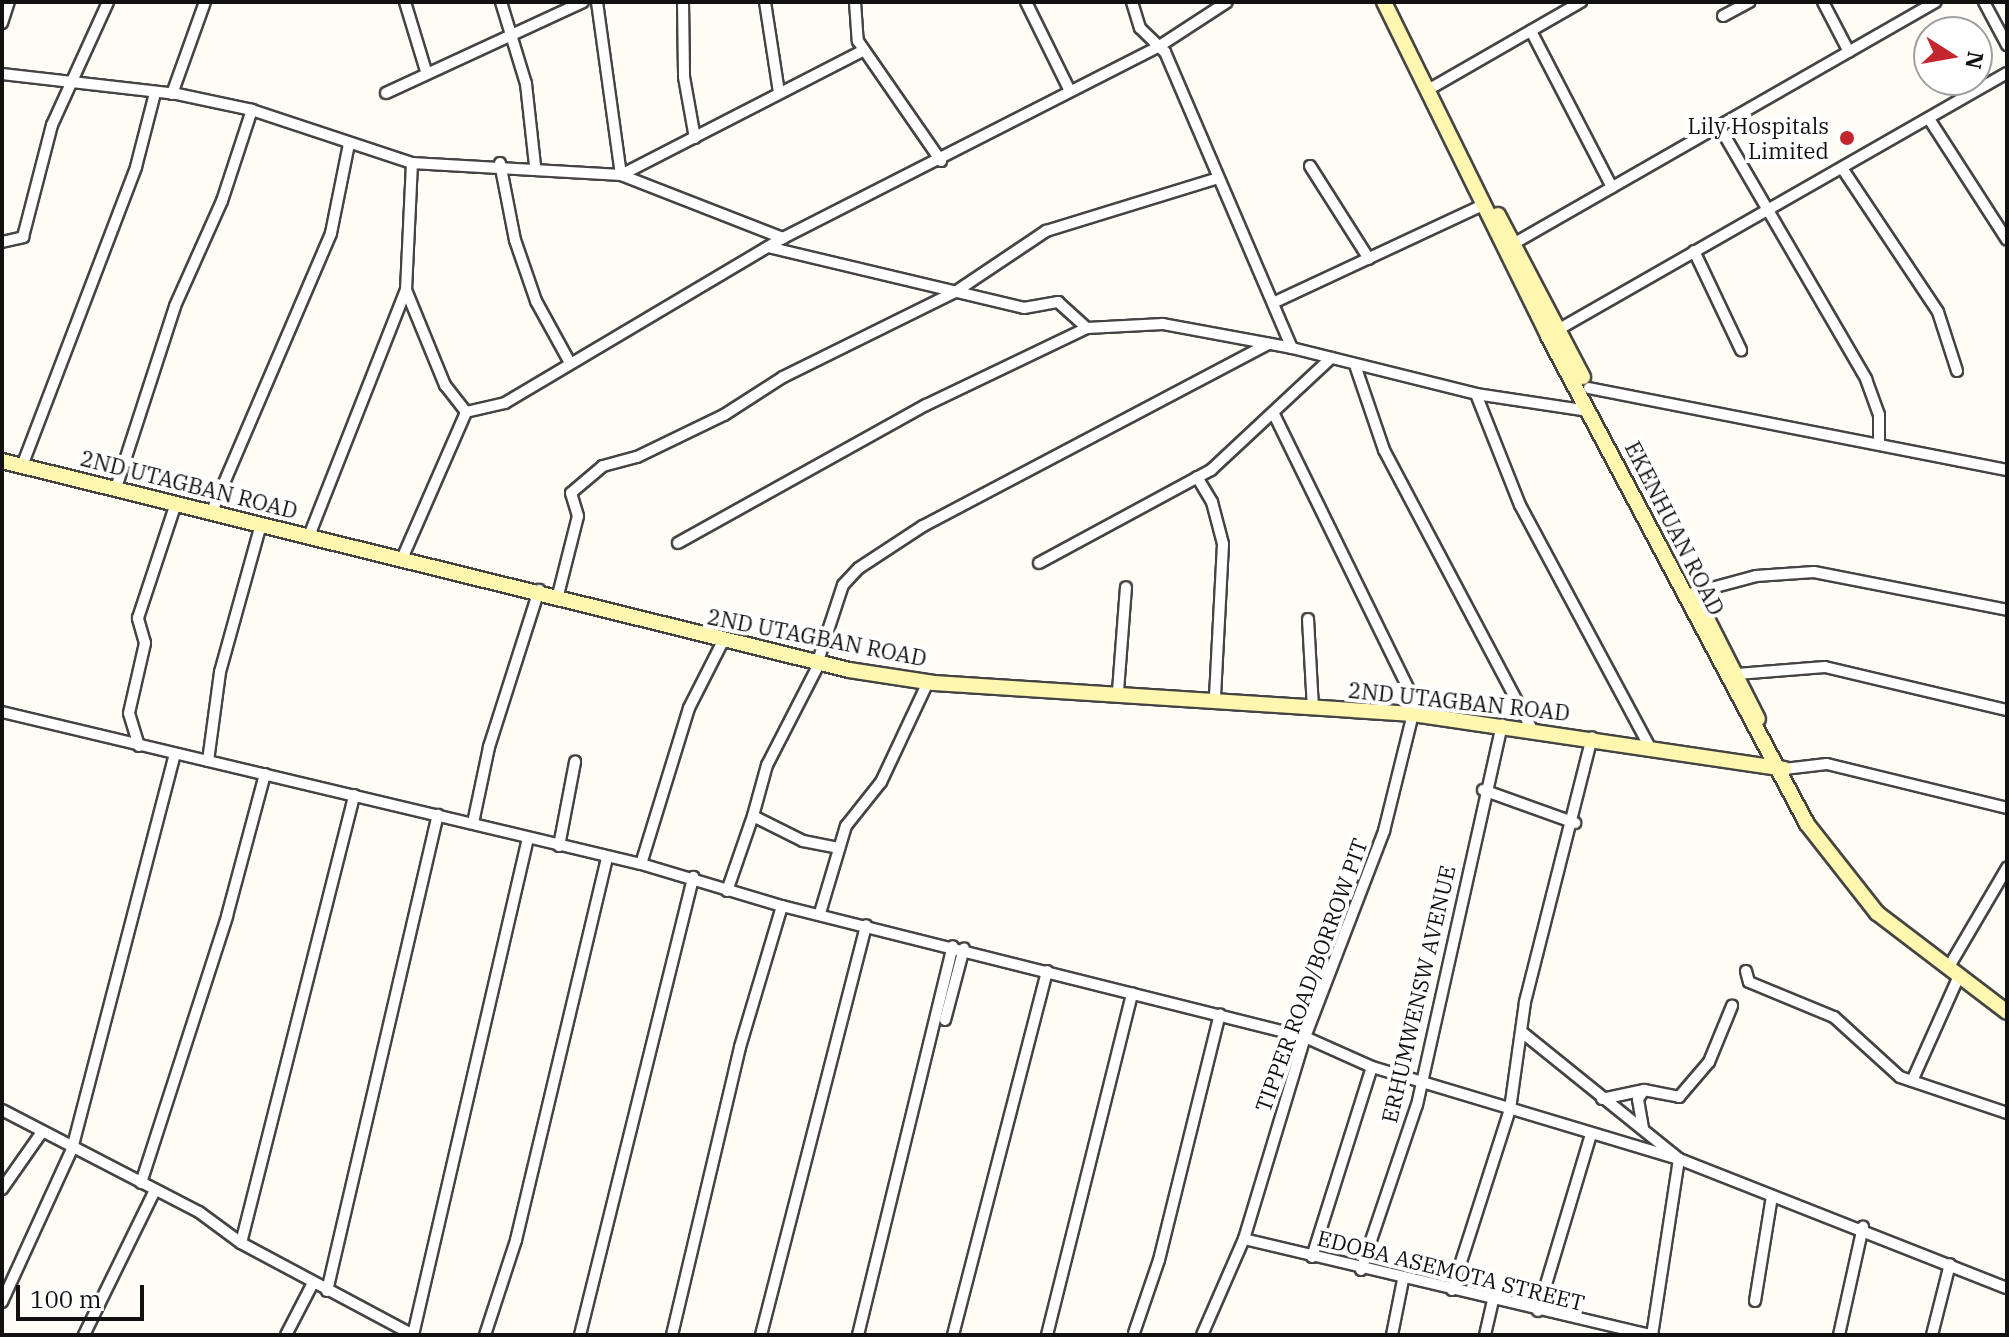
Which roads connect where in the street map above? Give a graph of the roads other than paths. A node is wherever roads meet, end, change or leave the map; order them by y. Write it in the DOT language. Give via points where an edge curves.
graph roads {
  1 [pos="9,2"];
  2 [pos="108,2"];
  3 [pos="205,2"];
  4 [pos="405,2"];
  5 [pos="501,2"];
  6 [pos="583,2"];
  7 [pos="597,2"];
  8 [pos="683,2"];
  9 [pos="765,2"];
  10 [pos="855,2"];
  11 [pos="1026,2"];
  12 [pos="1132,2"];
  13 [pos="1227,2"];
  14 [pos="1384,2"];
  15 [pos="1392,2"];
  16 [pos="1581,2"];
  17 [pos="1749,2"];
  18 [pos="1823,2"];
  19 [pos="1936,2"];
  20 [pos="1984,2"];
  21 [pos="1723,16"];
  22 [pos="2,23"];
  23 [pos="1531,31"];
  24 [pos="510,36"];
  25 [pos="2007,45"];
  26 [pos="1158,47"];
  27 [pos="864,50"];
  28 [pos="1849,52"];
  29 [pos="426,71"];
  30 [pos="2007,73"];
  31 [pos="2,74"];
  32 [pos="75,86"];
  33 [pos="1433,87"];
  34 [pos="1069,89"];
  35 [pos="779,92"];
  36 [pos="155,93"];
  37 [pos="386,93"];
  38 [pos="172,94"];
  39 [pos="252,110"];
  40 [pos="1931,122"];
  41 [pos="1719,126"];
  42 [pos="695,138"];
  43 [pos="349,144"];
  44 [pos="941,161"];
  45 [pos="412,163"];
  46 [pos="500,163"];
  47 [pos="535,166"];
  48 [pos="1310,166"];
  49 [pos="1844,171"];
  50 [pos="621,175"];
  51 [pos="1215,179"];
  52 [pos="1612,187"];
  53 [pos="1483,205"];
  54 [pos="1771,213"];
  55 [pos="783,238"];
  56 [pos="2007,240"];
  57 [pos="2,242"];
  58 [pos="1513,244"];
  59 [pos="768,247"];
  60 [pos="1694,251"];
  61 [pos="1369,259"];
  62 [pos="406,290"];
  63 [pos="955,292"];
  64 [pos="1275,302"];
  65 [pos="1087,328"];
  66 [pos="1552,333"];
  67 [pos="1268,344"];
  68 [pos="1292,348"];
  69 [pos="1741,350"];
  70 [pos="1331,358"];
  71 [pos="569,361"];
  72 [pos="1356,368"];
  73 [pos="1957,371"];
  74 [pos="1589,388"];
  75 [pos="1476,394"];
  76 [pos="1591,411"];
  77 [pos="466,412"];
  78 [pos="1274,414"];
  79 [pos="1879,444"];
  80 [pos="2,461"];
  81 [pos="22,466"];
  82 [pos="2007,470"];
  83 [pos="1197,477"];
  84 [pos="116,488"];
  85 [pos="176,503"];
  86 [pos="212,511"];
  87 [pos="261,524"];
  88 [pos="309,536"];
  89 [pos="678,543"];
  90 [pos="401,561"];
  91 [pos="1039,563"];
  92 [pos="1126,587"];
  93 [pos="539,590"];
  94 [pos="1693,593"];
  95 [pos="558,595"];
  96 [pos="2007,610"];
  97 [pos="1308,619"];
  98 [pos="722,643"];
  99 [pos="819,661"];
  100 [pos="1737,674"];
  101 [pos="928,682"];
  102 [pos="1118,691"];
  103 [pos="1215,699"];
  104 [pos="1313,708"];
  105 [pos="2007,710"];
  106 [pos="2,712"];
  107 [pos="1413,714"];
  108 [pos="1502,724"];
  109 [pos="1533,732"];
  110 [pos="1592,737"];
  111 [pos="139,746"];
  112 [pos="1649,746"];
  113 [pos="175,754"];
  114 [pos="208,761"];
  115 [pos="575,762"];
  116 [pos="1780,770"];
  117 [pos="265,774"];
  118 [pos="1483,790"];
  119 [pos="354,795"];
  120 [pos="2007,808"];
  121 [pos="438,815"];
  122 [pos="753,816"];
  123 [pos="473,823"];
  124 [pos="1575,823"];
  125 [pos="528,838"];
  126 [pos="559,846"];
  127 [pos="839,848"];
  128 [pos="607,859"];
  129 [pos="641,864"];
  130 [pos="2007,868"];
  131 [pos="693,877"];
  132 [pos="727,891"];
  133 [pos="782,906"];
  134 [pos="820,913"];
  135 [pos="866,925"];
  136 [pos="959,947"];
  137 [pos="1950,965"];
  138 [pos="1047,971"];
  139 [pos="1746,971"];
  140 [pos="1958,978"];
  141 [pos="1132,993"];
  142 [pos="2007,1003"];
  143 [pos="1732,1006"];
  144 [pos="2007,1012"];
  145 [pos="1220,1014"];
  146 [pos="1523,1033"];
  147 [pos="1305,1037"];
  148 [pos="1372,1067"];
  149 [pos="1422,1080"];
  150 [pos="1912,1081"];
  151 [pos="1644,1090"];
  152 [pos="1602,1099"];
  153 [pos="1510,1109"];
  154 [pos="2,1110"];
  155 [pos="2007,1113"];
  156 [pos="1643,1128"];
  157 [pos="42,1132"];
  158 [pos="1591,1134"];
  159 [pos="72,1149"];
  160 [pos="1679,1159"];
  161 [pos="141,1183"];
  162 [pos="2,1189"];
  163 [pos="155,1190"];
  164 [pos="1772,1196"];
  165 [pos="1863,1227"];
  166 [pos="1244,1239"];
  167 [pos="241,1243"];
  168 [pos="1312,1257"];
  169 [pos="1950,1264"];
  170 [pos="1361,1270"];
  171 [pos="1403,1280"];
  172 [pos="313,1283"];
  173 [pos="2007,1288"];
  174 [pos="1452,1290"];
  175 [pos="327,1291"];
  176 [pos="1493,1300"];
  177 [pos="1755,1301"];
  178 [pos="2,1302"];
  179 [pos="1538,1311"];
  180 [pos="391,1330"];
  181 [pos="1592,1330"];
  182 [pos="1134,1333"];
  183 [pos="84,1335"];
  184 [pos="286,1335"];
  185 [pos="413,1335"];
  186 [pos="485,1335"];
  187 [pos="580,1335"];
  188 [pos="672,1335"];
  189 [pos="761,1335"];
  190 [pos="861,1335"];
  191 [pos="954,1335"];
  192 [pos="1047,1335"];
  193 [pos="1202,1335"];
  194 [pos="1392,1335"];
  195 [pos="1485,1335"];
  196 [pos="1651,1335"];
  197 [pos="1839,1335"];
  198 [pos="1932,1335"];
  1 -- 22 [label="street"];
  2 -- 32 [label="street"];
  3 -- 38 [label="street"];
  4 -- 29 [label="street"];
  5 -- 24 [label="street"];
  6 -- 24 [label="street"];
  7 -- 50 [label="street"];
  8 -- 42 [label="street" via="684,77"];
  9 -- 35 [label="street"];
  10 -- 27 [label="street"];
  11 -- 34 [label="street"];
  12 -- 26 [label="street" via="1140,28"];
  13 -- 26 [label="street"];
  14 -- 53 [label="main road, EKENHUAN ROAD"];
  15 -- 33 [label="main road, EKENHUAN ROAD"];
  16 -- 23 [label="street"];
  17 -- 21 [label="street"];
  18 -- 28 [label="street"];
  19 -- 28 [label="street"];
  20 -- 25 [label="street"];
  23 -- 33 [label="street"];
  23 -- 52 [label="street"];
  24 -- 29 [label="street"];
  24 -- 47 [label="street" via="526,84"];
  26 -- 34 [label="street"];
  26 -- 51 [label="street"];
  27 -- 35 [label="street"];
  27 -- 44 [label="street"];
  28 -- 41 [label="street"];
  29 -- 37 [label="street"];
  30 -- 40 [label="street"];
  31 -- 32 [label="street"];
  32 -- 36 [label="street"];
  32 -- 57 [label="street" via="52,125 23,237"];
  33 -- 58 [label="main road, EKENHUAN ROAD"];
  34 -- 44 [label="street"];
  35 -- 42 [label="street"];
  36 -- 38 [label="street"];
  36 -- 81 [label="street" via="136,167"];
  38 -- 39 [label="street"];
  39 -- 43 [label="street" via="298,120"];
  39 -- 84 [label="street" via="222,201 175,306"];
  40 -- 49 [label="street"];
  40 -- 56 [label="street"];
  41 -- 52 [label="street"];
  41 -- 54 [label="street"];
  42 -- 50 [label="street"];
  43 -- 45 [label="street"];
  43 -- 86 [label="street" via="331,233"];
  44 -- 55 [label="street"];
  45 -- 46 [label="street"];
  45 -- 62 [label="street"];
  46 -- 47 [label="street"];
  46 -- 71 [label="street" via="528,277"];
  47 -- 50 [label="street"];
  48 -- 61 [label="street"];
  49 -- 54 [label="street"];
  49 -- 73 [label="street" via="1938,312"];
  50 -- 55 [label="street"];
  51 -- 63 [label="street" via="1046,231"];
  51 -- 64 [label="street"];
  52 -- 58 [label="street"];
  53 -- 61 [label="street"];
  53 -- 66 [label="main road, EKENHUAN ROAD"];
  54 -- 60 [label="street"];
  54 -- 79 [label="street" via="1866,379 1879,415"];
  55 -- 59 [label="street"];
  58 -- 66 [label="main road, EKENHUAN ROAD"];
  59 -- 63 [label="street"];
  59 -- 71 [label="street"];
  60 -- 66 [label="street"];
  60 -- 69 [label="street"];
  61 -- 64 [label="street"];
  62 -- 77 [label="street" via="445,385"];
  62 -- 88 [label="street"];
  63 -- 65 [label="street" via="1024,308 1058,302"];
  63 -- 95 [label="street" via="916,306 724,415 637,457 603,466 571,493 578,516"];
  64 -- 68 [label="street"];
  65 -- 67 [label="street" via="1163,324"];
  65 -- 89 [label="street" via="926,405"];
  66 -- 74 [label="main road, EKENHUAN ROAD"];
  66 -- 76 [label="main road, EKENHUAN ROAD"];
  67 -- 68 [label="street"];
  67 -- 99 [label="street" via="923,526 859,568 843,585"];
  68 -- 70 [label="street"];
  70 -- 72 [label="street"];
  70 -- 78 [label="street"];
  71 -- 77 [label="street" via="505,403"];
  72 -- 75 [label="street"];
  72 -- 109 [label="street" via="1384,450"];
  74 -- 79 [label="street"];
  74 -- 94 [label="main road, EKENHUAN ROAD"];
  75 -- 76 [label="street"];
  75 -- 112 [label="street" via="1520,505"];
  76 -- 116 [label="main road, EKENHUAN ROAD"];
  77 -- 90 [label="street"];
  78 -- 83 [label="street"];
  78 -- 107 [label="street" via="1413,698"];
  79 -- 82 [label="street"];
  80 -- 81 [label="main road, 2ND UTAGBAN ROAD"];
  81 -- 84 [label="main road, 2ND UTAGBAN ROAD"];
  83 -- 91 [label="street"];
  83 -- 103 [label="street" via="1223,544"];
  84 -- 85 [label="main road, 2ND UTAGBAN ROAD"];
  85 -- 86 [label="main road, 2ND UTAGBAN ROAD"];
  85 -- 111 [label="street" via="138,618 145,643 129,713"];
  86 -- 87 [label="main road, 2ND UTAGBAN ROAD"];
  87 -- 88 [label="main road, 2ND UTAGBAN ROAD"];
  87 -- 114 [label="street" via="220,672"];
  88 -- 90 [label="main road, 2ND UTAGBAN ROAD"];
  90 -- 93 [label="main road, 2ND UTAGBAN ROAD"];
  92 -- 102 [label="street"];
  93 -- 95 [label="main road, 2ND UTAGBAN ROAD"];
  93 -- 123 [label="street" via="489,747"];
  94 -- 96 [label="street" via="1756,576 1814,572"];
  94 -- 100 [label="main road, EKENHUAN ROAD"];
  95 -- 98 [label="main road, 2ND UTAGBAN ROAD"];
  97 -- 104 [label="street"];
  98 -- 99 [label="main road, 2ND UTAGBAN ROAD"];
  98 -- 129 [label="street" via="689,708"];
  99 -- 101 [label="main road, 2ND UTAGBAN ROAD"];
  99 -- 122 [label="street" via="767,765"];
  100 -- 105 [label="street" via="1825,667"];
  100 -- 116 [label="main road, EKENHUAN ROAD"];
  101 -- 102 [label="main road, 2ND UTAGBAN ROAD"];
  101 -- 127 [label="street" via="901,748 852,814"];
  102 -- 103 [label="main road, 2ND UTAGBAN ROAD"];
  103 -- 104 [label="main road, 2ND UTAGBAN ROAD"];
  104 -- 107 [label="main road, 2ND UTAGBAN ROAD"];
  106 -- 111 [label="street"];
  107 -- 108 [label="main road, 2ND UTAGBAN ROAD"];
  107 -- 147 [label="street, TIPPER ROAD/BORROW PIT" via="1384,831"];
  108 -- 109 [label="main road, 2ND UTAGBAN ROAD"];
  108 -- 118 [label="street, ERHUMWENSW AVENUE"];
  109 -- 110 [label="main road, 2ND UTAGBAN ROAD"];
  110 -- 112 [label="main road, 2ND UTAGBAN ROAD"];
  110 -- 124 [label="street"];
  111 -- 113 [label="street"];
  112 -- 116 [label="main road, 2ND UTAGBAN ROAD"];
  113 -- 114 [label="street"];
  113 -- 159 [label="street"];
  114 -- 117 [label="street"];
  115 -- 126 [label="street"];
  116 -- 120 [label="street" via="1827,764"];
  116 -- 137 [label="main road, EKENHUAN ROAD" via="1836,855 1882,907"];
  116 -- 140 [label="main road, EKENHUAN ROAD" via="1831,860 1877,913"];
  117 -- 119 [label="street"];
  117 -- 161 [label="street" via="227,916"];
  118 -- 124 [label="street"];
  118 -- 149 [label="street, ERHUMWENSW AVENUE"];
  119 -- 121 [label="street"];
  119 -- 167 [label="street"];
  121 -- 123 [label="street"];
  121 -- 175 [label="street"];
  122 -- 127 [label="street" via="803,841"];
  122 -- 132 [label="street"];
  123 -- 125 [label="street"];
  124 -- 146 [label="street" via="1525,1002"];
  125 -- 126 [label="street"];
  125 -- 185 [label="street"];
  126 -- 128 [label="street"];
  127 -- 134 [label="street"];
  128 -- 129 [label="street"];
  128 -- 186 [label="street" via="516,1240"];
  129 -- 131 [label="street"];
  130 -- 137 [label="street"];
  131 -- 132 [label="street"];
  131 -- 187 [label="street"];
  132 -- 133 [label="street"];
  133 -- 134 [label="street"];
  133 -- 188 [label="street" via="740,1047"];
  134 -- 135 [label="street"];
  135 -- 136 [label="street"];
  135 -- 189 [label="street"];
  136 -- 138 [label="street"];
  136 -- 190 [label="street"];
  137 -- 142 [label="main road, EKENHUAN ROAD"];
  138 -- 141 [label="street"];
  138 -- 191 [label="street"];
  139 -- 150 [label="street" via="1749,982 1834,1017 1874,1059"];
  140 -- 144 [label="main road, EKENHUAN ROAD"];
  140 -- 150 [label="street"];
  141 -- 145 [label="street"];
  141 -- 192 [label="street"];
  143 -- 151 [label="street" via="1696,1084 1679,1097"];
  145 -- 147 [label="street"];
  145 -- 182 [label="street" via="1159,1260"];
  146 -- 152 [label="street"];
  146 -- 153 [label="street"];
  147 -- 148 [label="street"];
  147 -- 166 [label="street, TIPPER ROAD/BORROW PIT"];
  148 -- 149 [label="street"];
  148 -- 168 [label="street"];
  149 -- 153 [label="street"];
  149 -- 170 [label="street, ERHUMWENSW AVENUE"];
  150 -- 155 [label="street"];
  151 -- 152 [label="street"];
  151 -- 156 [label="street" via="1638,1099"];
  152 -- 156 [label="street"];
  153 -- 158 [label="street"];
  153 -- 174 [label="street"];
  154 -- 157 [label="street"];
  156 -- 160 [label="street"];
  157 -- 159 [label="street"];
  157 -- 162 [label="street"];
  158 -- 160 [label="street"];
  158 -- 179 [label="street"];
  159 -- 161 [label="street"];
  159 -- 178 [label="street"];
  160 -- 164 [label="street"];
  160 -- 196 [label="street"];
  161 -- 163 [label="street"];
  163 -- 167 [label="street"];
  163 -- 183 [label="street"];
  164 -- 165 [label="street"];
  164 -- 177 [label="street"];
  165 -- 169 [label="street"];
  165 -- 197 [label="street"];
  166 -- 168 [label="street, EDOBA ASEMOTA STREET"];
  166 -- 193 [label="street, TIPPER ROAD/BORROW PIT"];
  167 -- 172 [label="street"];
  168 -- 170 [label="street, EDOBA ASEMOTA STREET"];
  169 -- 173 [label="street"];
  169 -- 198 [label="street"];
  170 -- 171 [label="street, EDOBA ASEMOTA STREET"];
  171 -- 174 [label="street, EDOBA ASEMOTA STREET"];
  171 -- 194 [label="street"];
  172 -- 175 [label="street"];
  172 -- 184 [label="street"];
  174 -- 176 [label="street, EDOBA ASEMOTA STREET"];
  175 -- 180 [label="street"];
  176 -- 179 [label="street, EDOBA ASEMOTA STREET"];
  176 -- 195 [label="street"];
  179 -- 181 [label="street, EDOBA ASEMOTA STREET"];
  180 -- 185 [label="street"];
  181 -- 196 [label="street, EDOBA ASEMOTA STREET"];
}
